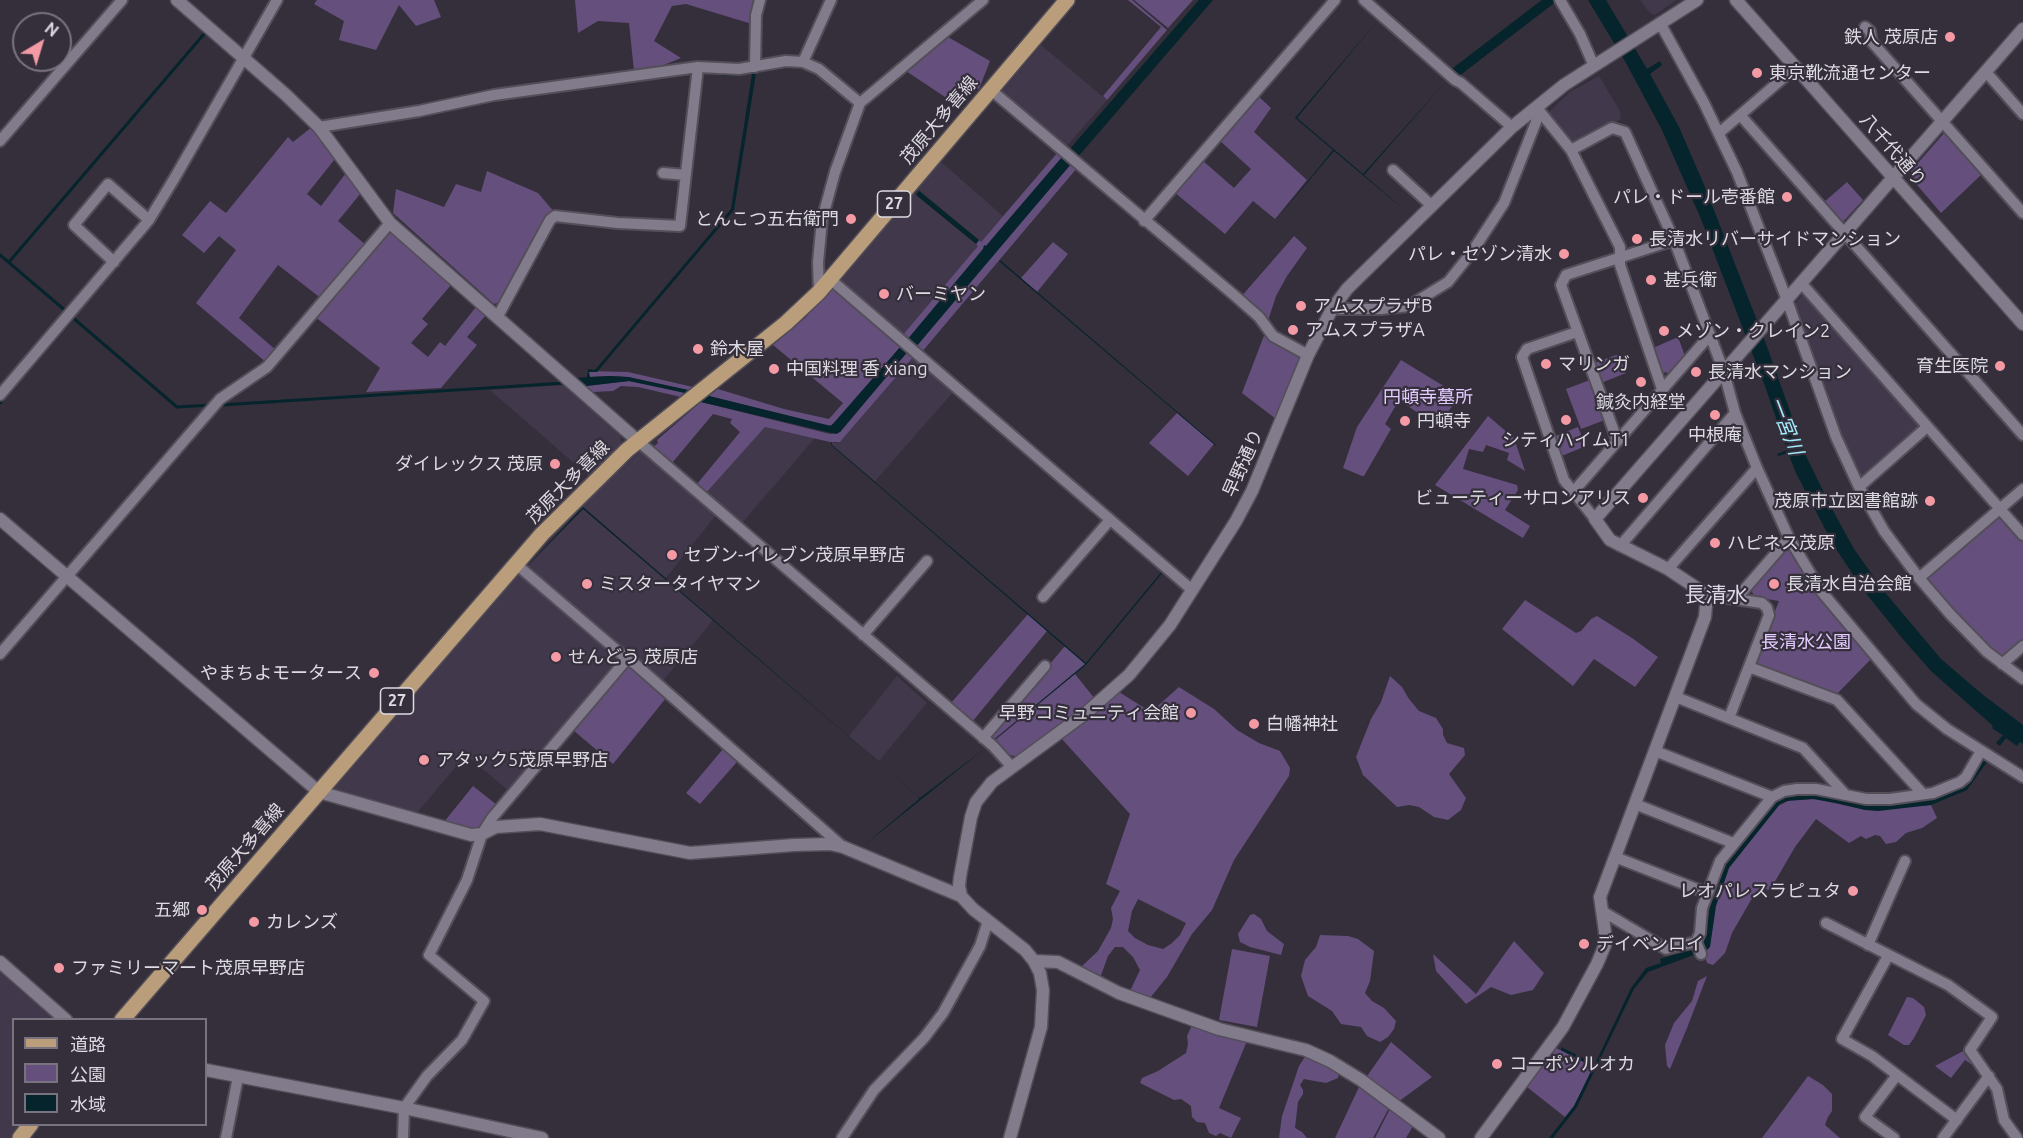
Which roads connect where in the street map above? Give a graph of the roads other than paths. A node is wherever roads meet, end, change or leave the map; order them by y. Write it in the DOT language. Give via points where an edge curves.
graph roads {
  1 [pos="122,0"];
  2 [pos="177,0"];
  3 [pos="277,0"];
  4 [pos="760,0"];
  5 [pos="831,0"];
  6 [pos="1067,0"];
  7 [pos="1335,0"];
  8 [pos="1364,0"];
  9 [pos="1560,0"];
  10 [pos="1697,0"];
  11 [pos="1736,0"];
  12 [pos="981,1"];
  13 [pos="1656,26"];
  14 [pos="1865,27"];
  15 [pos="2023,29"];
  16 [pos="244,58"];
  17 [pos="803,62"];
  18 [pos="1595,65"];
  19 [pos="698,67"];
  20 [pos="755,67"];
  21 [pos="1796,67"];
  22 [pos="1986,72"];
  23 [pos="991,90"];
  24 [pos="860,104"];
  25 [pos="1537,108"];
  26 [pos="2023,114"];
  27 [pos="1741,116"];
  28 [pos="1942,121"];
  29 [pos="319,127"];
  30 [pos="1512,127"];
  31 [pos="1719,133"];
  32 [pos="0,141"];
  33 [pos="1571,150"];
  34 [pos="1393,170"];
  35 [pos="663,173"];
  36 [pos="686,175"];
  37 [pos="1893,178"];
  38 [pos="1431,205"];
  39 [pos="2023,213"];
  40 [pos="149,220"];
  41 [pos="1144,221"];
  42 [pos="390,223"];
  43 [pos="1844,234"];
  44 [pos="1674,240"];
  45 [pos="1621,257"];
  46 [pos="114,261"];
  47 [pos="830,279"];
  48 [pos="1802,284"];
  49 [pos="819,292"];
  50 [pos="1784,304"];
  51 [pos="1332,309"];
  52 [pos="498,316"];
  53 [pos="2023,324"];
  54 [pos="1578,332"];
  55 [pos="1710,334"];
  56 [pos="1308,355"];
  57 [pos="1728,368"];
  58 [pos="1662,389"];
  59 [pos="0,395"];
  60 [pos="1736,413"];
  61 [pos="1927,427"];
  62 [pos="2023,435"];
  63 [pos="1617,440"];
  64 [pos="638,441"];
  65 [pos="1757,468"];
  66 [pos="1859,487"];
  67 [pos="2023,489"];
  68 [pos="1574,491"];
  69 [pos="2000,509"];
  70 [pos="0,519"];
  71 [pos="1595,519"];
  72 [pos="1110,520"];
  73 [pos="2023,535"];
  74 [pos="1789,538"];
  75 [pos="1620,546"];
  76 [pos="927,561"];
  77 [pos="516,564"];
  78 [pos="1668,569"];
  79 [pos="67,577"];
  80 [pos="1919,578"];
  81 [pos="1191,590"];
  82 [pos="1707,595"];
  83 [pos="1043,597"];
  84 [pos="1736,599"];
  85 [pos="863,635"];
  86 [pos="2023,646"];
  87 [pos="0,654"];
  88 [pos="627,659"];
  89 [pos="2002,664"];
  90 [pos="1045,666"];
  91 [pos="1749,667"];
  92 [pos="2023,680"];
  93 [pos="1676,698"];
  94 [pos="1729,718"];
  95 [pos="983,738"];
  96 [pos="1655,751"];
  97 [pos="1981,751"];
  98 [pos="1011,766"];
  99 [pos="2023,777"];
  100 [pos="318,792"];
  101 [pos="1845,794"];
  102 [pos="1923,794"];
  103 [pos="1772,797"];
  104 [pos="1635,804"];
  105 [pos="482,834"];
  106 [pos="1733,843"];
  107 [pos="843,847"];
  108 [pos="1616,857"];
  109 [pos="1905,861"];
  110 [pos="1707,893"];
  111 [pos="961,896"];
  112 [pos="1602,911"];
  113 [pos="988,921"];
  114 [pos="1826,924"];
  115 [pos="1868,945"];
  116 [pos="1888,956"];
  117 [pos="1034,961"];
  118 [pos="0,963"];
  119 [pos="64,1018"];
  120 [pos="124,1018"];
  121 [pos="207,1070"];
  122 [pos="1897,1075"];
  123 [pos="1989,1076"];
  124 [pos="238,1077"];
  125 [pos="404,1108"];
  126 [pos="1957,1120"];
  127 [pos="31,1126"];
  128 [pos="528,1137"];
  129 [pos="20,1138"];
  130 [pos="226,1138"];
  131 [pos="403,1138"];
  132 [pos="542,1138"];
  133 [pos="842,1138"];
  134 [pos="1010,1138"];
  135 [pos="1439,1138"];
  136 [pos="1481,1138"];
  137 [pos="1894,1138"];
  138 [pos="1943,1138"];
  139 [pos="2017,1138"];
  1 -- 32 [label="street"];
  2 -- 16 [label="street"];
  3 -- 16 [label="street"];
  4 -- 20 [label="street"];
  5 -- 17 [label="street"];
  6 -- 23 [label="main road, 茂原大多喜線 / 27"];
  7 -- 41 [label="street"];
  8 -- 30 [label="street"];
  9 -- 18 [label="street"];
  10 -- 13 [label="street"];
  11 -- 21 [label="street, 八千代通り"];
  12 -- 24 [label="street"];
  13 -- 18 [label="street, 早野通り"];
  13 -- 31 [label="street"];
  14 -- 28 [label="street" via="1872,42"];
  15 -- 22 [label="street"];
  16 -- 29 [label="street"];
  16 -- 40 [label="street"];
  17 -- 20 [label="street"];
  17 -- 24 [label="street" via="819,69"];
  18 -- 25 [label="street, 早野通り"];
  19 -- 20 [label="street"];
  19 -- 29 [label="street" via="494,95"];
  19 -- 36 [label="street"];
  21 -- 27 [label="street"];
  21 -- 37 [label="street, 八千代通り"];
  22 -- 26 [label="street"];
  22 -- 28 [label="street"];
  23 -- 41 [label="street"];
  23 -- 47 [label="main road, 茂原大多喜線 / 27"];
  24 -- 49 [label="street" via="822,220"];
  25 -- 30 [label="street, 早野通り"];
  25 -- 33 [label="street"];
  25 -- 51 [label="street" via="1536,122 1504,203 1448,282 1409,306"];
  27 -- 31 [label="street"];
  27 -- 43 [label="street"];
  28 -- 37 [label="street"];
  28 -- 39 [label="street"];
  29 -- 42 [label="street"];
  30 -- 38 [label="street, 早野通り"];
  31 -- 50 [label="street"];
  33 -- 44 [label="street" via="1612,128 1624,132"];
  33 -- 45 [label="street" via="1620,247"];
  34 -- 38 [label="street"];
  35 -- 36 [label="street"];
  36 -- 52 [label="street" via="680,226 555,216"];
  37 -- 43 [label="street"];
  37 -- 53 [label="street, 八千代通り"];
  38 -- 51 [label="street, 早野通り"];
  40 -- 46 [label="street"];
  40 -- 46 [label="street" via="108,184 74,225"];
  41 -- 56 [label="street" via="1259,317 1273,336"];
  42 -- 52 [label="street"];
  42 -- 79 [label="street" via="267,367 220,399"];
  43 -- 48 [label="street"];
  43 -- 62 [label="street"];
  44 -- 45 [label="street"];
  44 -- 55 [label="street"];
  45 -- 54 [label="street" via="1566,275 1562,285"];
  45 -- 58 [label="street" via="1620,265"];
  46 -- 59 [label="street"];
  47 -- 49 [label="main road, 茂原大多喜線 / 27"];
  47 -- 72 [label="street"];
  48 -- 50 [label="street"];
  48 -- 61 [label="street"];
  49 -- 64 [label="main road, 茂原大多喜線 / 27"];
  50 -- 57 [label="street"];
  50 -- 66 [label="street"];
  51 -- 56 [label="street, 早野通り"];
  52 -- 64 [label="street"];
  54 -- 63 [label="street"];
  54 -- 68 [label="street" via="1527,349 1522,357 1564,480"];
  55 -- 57 [label="street"];
  55 -- 58 [label="street"];
  56 -- 81 [label="street, 早野通り" via="1252,490"];
  57 -- 60 [label="street"];
  57 -- 71 [label="street"];
  58 -- 63 [label="street"];
  60 -- 65 [label="street"];
  60 -- 75 [label="street"];
  61 -- 66 [label="street"];
  61 -- 69 [label="street"];
  63 -- 68 [label="street"];
  64 -- 77 [label="main road, 茂原大多喜線 / 27"];
  64 -- 85 [label="street"];
  65 -- 74 [label="street"];
  65 -- 78 [label="street"];
  66 -- 80 [label="street" via="1884,531"];
  67 -- 69 [label="street"];
  68 -- 71 [label="street"];
  69 -- 73 [label="street"];
  69 -- 80 [label="street"];
  70 -- 79 [label="street"];
  71 -- 75 [label="street" via="1610,540"];
  72 -- 81 [label="street"];
  72 -- 83 [label="street"];
  74 -- 84 [label="street"];
  74 -- 97 [label="street" via="1821,591 1905,693 1947,729"];
  75 -- 78 [label="street"];
  76 -- 85 [label="street"];
  77 -- 88 [label="street"];
  77 -- 100 [label="main road, 茂原大多喜線 / 27"];
  78 -- 82 [label="street"];
  79 -- 87 [label="street"];
  79 -- 100 [label="street"];
  80 -- 89 [label="street" via="1971,638"];
  81 -- 98 [label="street, 早野通り" via="1170,625 1129,675 1086,714"];
  82 -- 84 [label="street"];
  82 -- 93 [label="street" via="1702,628"];
  84 -- 91 [label="street" via="1762,603 1769,615"];
  85 -- 95 [label="street"];
  86 -- 89 [label="street"];
  88 -- 105 [label="street"];
  88 -- 107 [label="street"];
  89 -- 92 [label="street"];
  90 -- 95 [label="street"];
  91 -- 94 [label="street"];
  91 -- 102 [label="street" via="1837,700"];
  93 -- 94 [label="street"];
  93 -- 96 [label="street"];
  94 -- 101 [label="street" via="1803,748"];
  95 -- 98 [label="street"];
  96 -- 103 [label="street"];
  96 -- 104 [label="street"];
  97 -- 99 [label="street"];
  97 -- 102 [label="street" via="1966,777 1955,787"];
  98 -- 111 [label="street, 早野通り" via="976,802 960,877"];
  100 -- 105 [label="street" via="471,836"];
  100 -- 120 [label="main road, 茂原大多喜線 / 27"];
  101 -- 102 [label="street" via="1866,800 1911,799"];
  101 -- 103 [label="street" via="1797,789"];
  103 -- 106 [label="street"];
  104 -- 106 [label="street"];
  104 -- 108 [label="street"];
  105 -- 107 [label="street" via="496,827 540,824 690,854 816,843"];
  105 -- 125 [label="street" via="467,880 429,954 484,1001 462,1040 427,1076"];
  106 -- 110 [label="street" via="1720,861"];
  107 -- 111 [label="street"];
  108 -- 110 [label="street"];
  108 -- 112 [label="street" via="1600,897"];
  109 -- 115 [label="street"];
  110 -- 112 [label="street" via="1698,947 1666,949"];
  111 -- 113 [label="street"];
  112 -- 136 [label="street" via="1605,945 1578,1002"];
  113 -- 117 [label="street"];
  113 -- 133 [label="street" via="980,946 943,1013 874,1090"];
  114 -- 115 [label="street"];
  115 -- 116 [label="street"];
  116 -- 122 [label="street" via="1842,1039"];
  116 -- 123 [label="street" via="1948,985 1992,1017 1970,1050"];
  117 -- 134 [label="street" via="1043,990 1041,1027"];
  117 -- 135 [label="street" via="1058,962 1119,993 1219,1029 1306,1050 1361,1080"];
  118 -- 119 [label="street"];
  121 -- 124 [label="street"];
  122 -- 126 [label="street"];
  122 -- 137 [label="street" via="1865,1117"];
  123 -- 126 [label="street"];
  123 -- 139 [label="street" via="1997,1089 2004,1120"];
  124 -- 125 [label="street"];
  124 -- 130 [label="street"];
  125 -- 128 [label="street"];
  125 -- 131 [label="street"];
  126 -- 138 [label="street"];
  127 -- 129 [label="main road"];
  128 -- 132 [label="street"];
}
